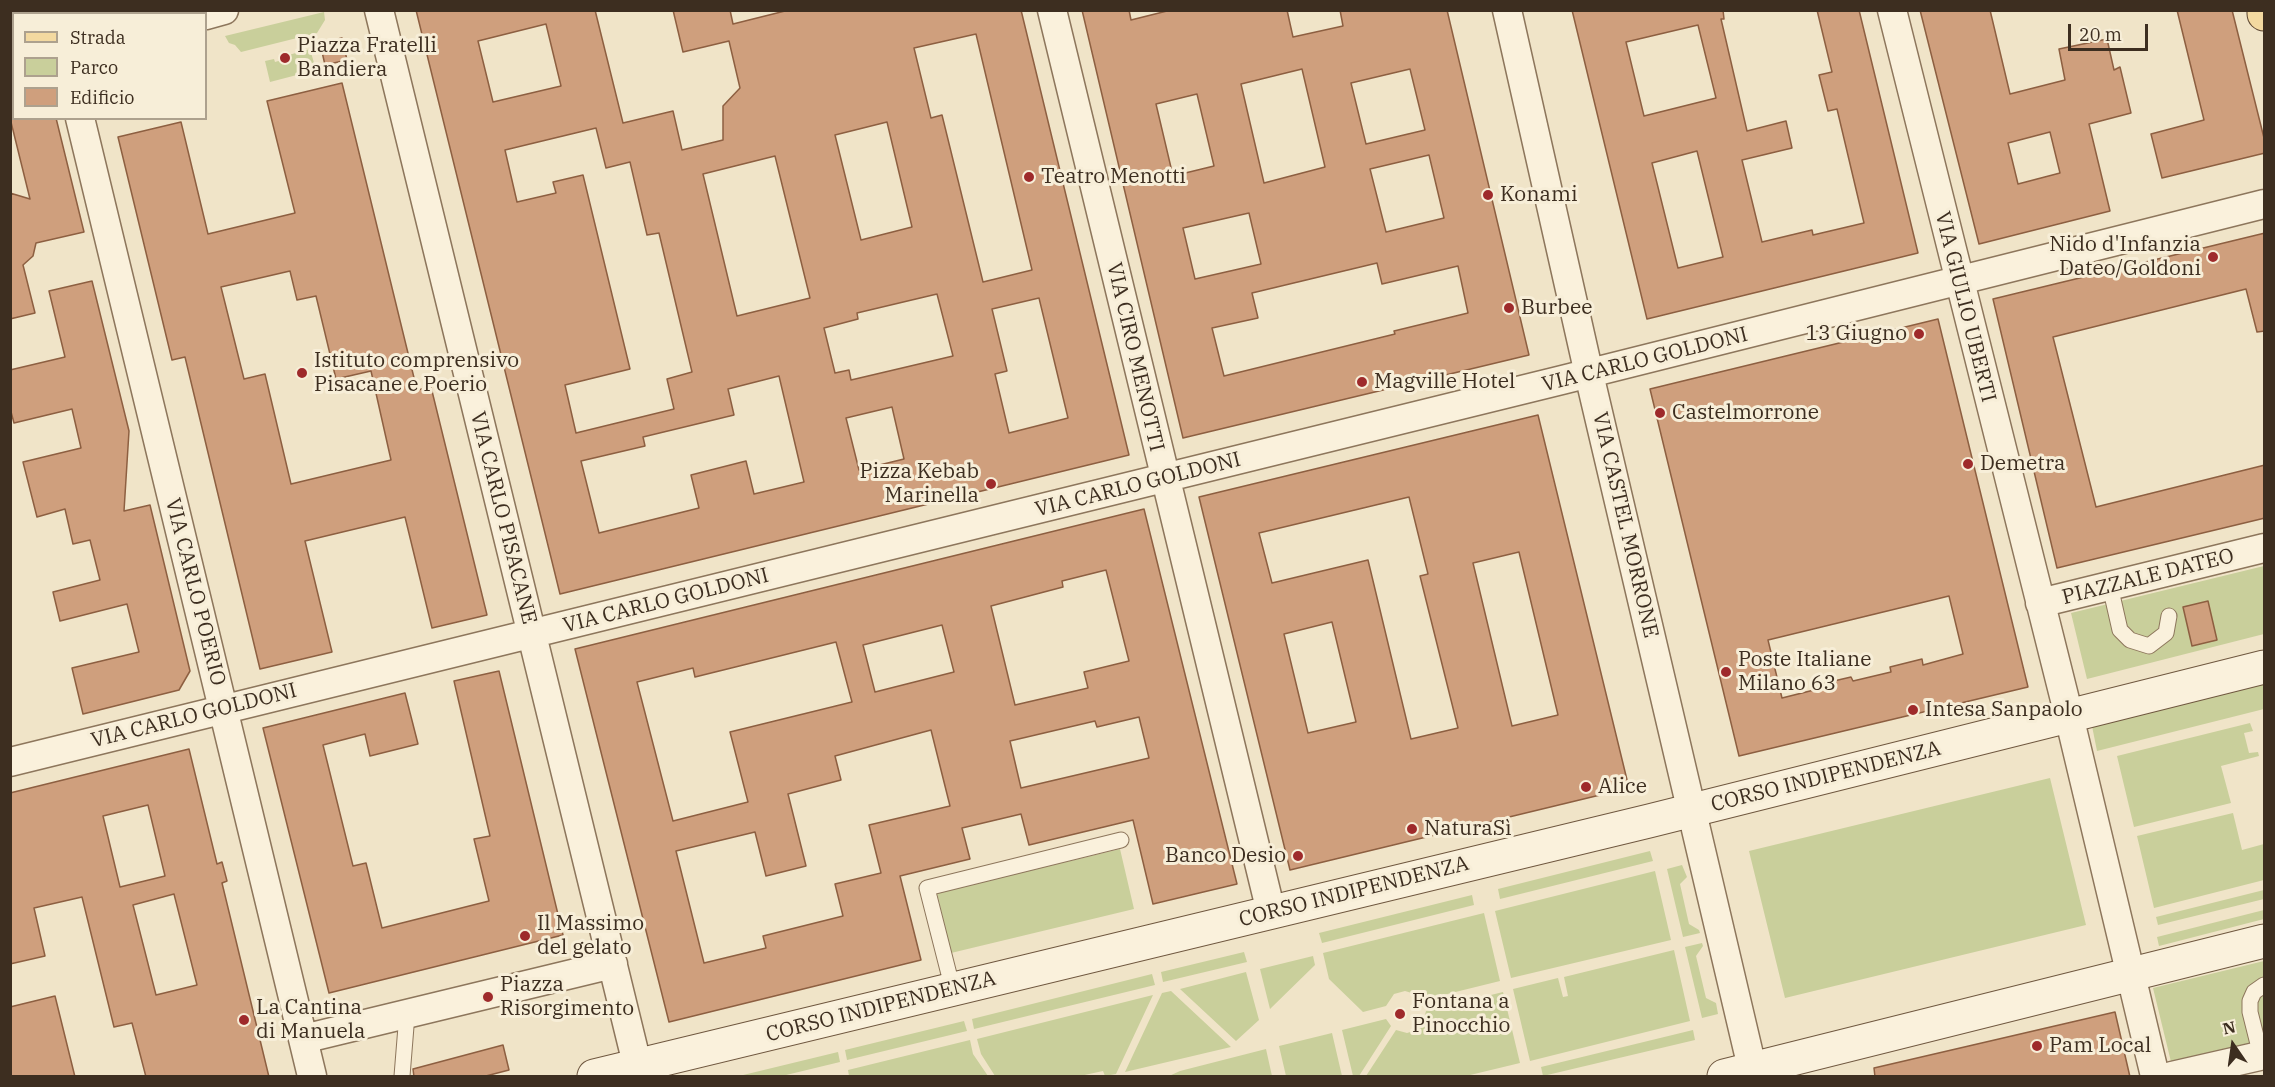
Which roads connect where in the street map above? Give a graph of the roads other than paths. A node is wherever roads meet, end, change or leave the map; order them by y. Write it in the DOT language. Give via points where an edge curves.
graph roads {
  1 [pos="224,10"];
  2 [pos="379,10"];
  3 [pos="1052,10"];
  4 [pos="1507,10"];
  5 [pos="1892,10"];
  6 [pos="207,15"];
  7 [pos="83,131"];
  8 [pos="2265,204"];
  9 [pos="1958,281"];
  10 [pos="1589,374"];
  11 [pos="1164,478"];
  12 [pos="2265,548"];
  13 [pos="2110,586"];
  14 [pos="2040,603"];
  15 [pos="2169,616"];
  16 [pos="531,633"];
  17 [pos="2265,667"];
  18 [pos="223,709"];
  19 [pos="2069,716"];
  20 [pos="10,762"];
  21 [pos="1692,810"];
  22 [pos="1121,840"];
  23 [pos="1271,912"];
  24 [pos="2265,941"];
  25 [pos="613,964"];
  26 [pos="2131,975"];
  27 [pos="2265,985"];
  28 [pos="953,990"];
  29 [pos="407,1014"];
  30 [pos="303,1039"];
  31 [pos="2263,1055"];
  32 [pos="639,1071"];
  33 [pos="1744,1074"];
  34 [pos="312,1077"];
  35 [pos="402,1077"];
  36 [pos="594,1077"];
  37 [pos="2155,1077"];
  38 [pos="2172,1077"];
  1 -- 6 [label="street"];
  2 -- 16 [label="street, VIA CARLO PISACANE"];
  3 -- 11 [label="street, VIA CIRO MENOTTI"];
  4 -- 10 [label="street, VIA CASTEL MORRONE"];
  5 -- 9 [label="street, VIA GIULIO UBERTI"];
  7 -- 18 [label="street, VIA CARLO POERIO"];
  8 -- 9 [label="street, VIA CARLO GOLDONI"];
  9 -- 10 [label="street, VIA CARLO GOLDONI"];
  9 -- 14 [label="street, VIA GIULIO UBERTI"];
  10 -- 11 [label="street, VIA CARLO GOLDONI"];
  10 -- 21 [label="street, VIA CASTEL MORRONE"];
  11 -- 16 [label="street, VIA CARLO GOLDONI"];
  11 -- 23 [label="street, VIA CIRO MENOTTI"];
  12 -- 13 [label="street, PIAZZALE DATEO"];
  13 -- 14 [label="street, PIAZZALE DATEO"];
  13 -- 15 [label="lane" via="2120,630 2130,640 2149,645 2166,633"];
  14 -- 19 [label="street, PIAZZALE DATEO"];
  16 -- 18 [label="street, VIA CARLO GOLDONI"];
  16 -- 25 [label="street, VIA CARLO PISACANE"];
  17 -- 19 [label="street"];
  18 -- 20 [label="street, VIA CARLO GOLDONI"];
  18 -- 30 [label="street, VIA CARLO POERIO"];
  19 -- 21 [label="street, CORSO INDIPENDENZA"];
  19 -- 26 [label="street, PIAZZALE DATEO"];
  21 -- 23 [label="street, CORSO INDIPENDENZA"];
  21 -- 33 [label="street, VIA CASTEL MORRONE" via="1721,933"];
  22 -- 28 [label="lane" via="927,888"];
  23 -- 28 [label="street, CORSO INDIPENDENZA"];
  24 -- 26 [label="street"];
  25 -- 29 [label="street"];
  25 -- 32 [label="street"];
  26 -- 33 [label="street"];
  26 -- 37 [label="street, PIAZZALE DATEO"];
  27 -- 31 [label="lane" via="2254,992 2250,1001"];
  28 -- 32 [label="street, CORSO INDIPENDENZA"];
  29 -- 30 [label="street"];
  29 -- 35 [label="lane"];
  30 -- 34 [label="street"];
  31 -- 38 [label="street"];
  32 -- 36 [label="street"];
}
